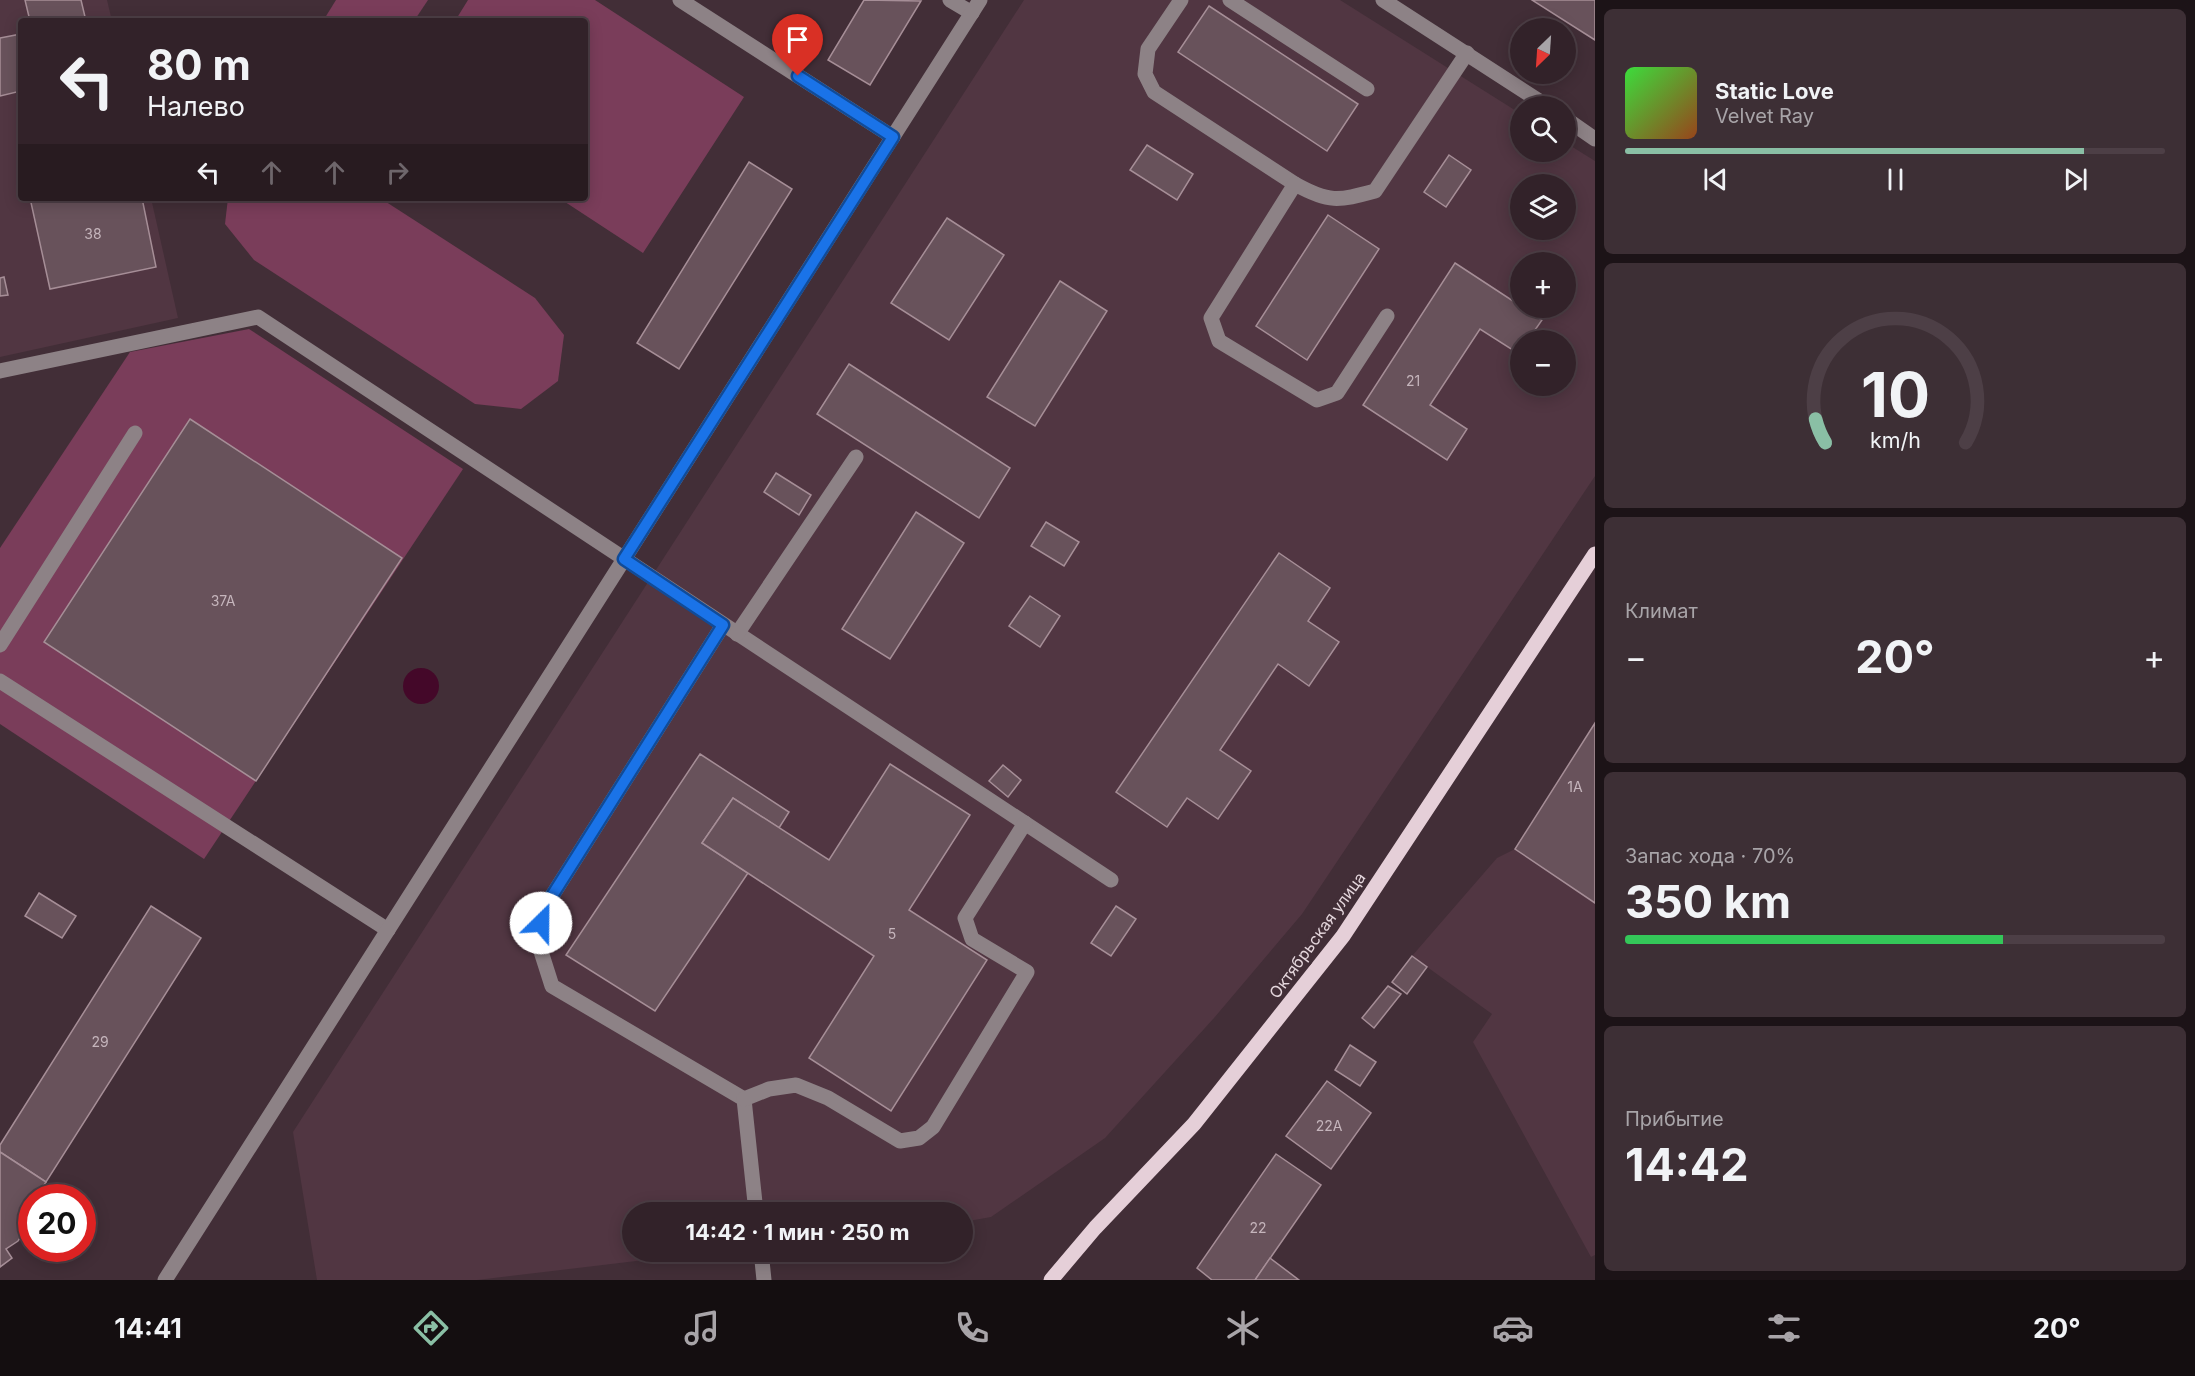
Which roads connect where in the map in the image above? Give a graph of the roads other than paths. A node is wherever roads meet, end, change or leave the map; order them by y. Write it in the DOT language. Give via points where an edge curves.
graph roads {
  1 [pos="680,0"];
  2 [pos="950,0"];
  3 [pos="1180,0"];
  4 [pos="1230,0"];
  5 [pos="1383,0"];
  6 [pos="976,6"];
  7 [pos="1467,53"];
  8 [pos="1367,89"];
  9 [pos="1532,96"];
  10 [pos="1576,126"];
  11 [pos="893,137"];
  12 [pos="1595,139"];
  13 [pos="1295,184"];
  14 [pos="1387,316"];
  15 [pos="0,371"];
  16 [pos="135,433"];
  17 [pos="856,457"];
  18 [pos="1595,554"];
  19 [pos="624,559"];
  20 [pos="723,625"];
  21 [pos="737,634"];
  22 [pos="0,645"];
  23 [pos="0,681"];
  24 [pos="1024,823"];
  25 [pos="1111,880"];
  26 [pos="388,930"];
  27 [pos="744,1100"];
  28 [pos="755,1202"];
  29 [pos="762,1262"];
  30 [pos="165,1280"];
  31 [pos="764,1280"];
  32 [pos="1051,1280"];
  1 -- 11 [label="lane"];
  2 -- 6 [label="lane"];
  3 -- 13 [label="lane" via="1148,50 1145,74 1154,92"];
  4 -- 8 [label="lane"];
  5 -- 7 [label="lane"];
  6 -- 11 [label="lane"];
  7 -- 9 [label="lane"];
  7 -- 13 [label="lane" via="1375,191 1344,199 1319,197"];
  10 -- 12 [label="lane"];
  11 -- 19 [label="lane"];
  13 -- 14 [label="lane" via="1211,318 1219,341 1317,400 1337,393"];
  15 -- 19 [label="lane" via="258,317"];
  16 -- 22 [label="lane"];
  17 -- 21 [label="lane"];
  18 -- 32 [label="main road, Октябрьская улица" via="1343,936 1194,1124"];
  19 -- 20 [label="lane"];
  19 -- 26 [label="lane"];
  20 -- 21 [label="lane"];
  20 -- 27 [label="lane" via="545,907 537,939 552,986"];
  21 -- 24 [label="lane"];
  23 -- 26 [label="lane"];
  24 -- 25 [label="lane"];
  24 -- 27 [label="lane" via="964,918 972,939 1027,972 933,1127 919,1138 900,1141 828,1098 796,1085 769,1089"];
  26 -- 30 [label="lane"];
  27 -- 28 [label="lane"];
  29 -- 31 [label="lane"];
}
